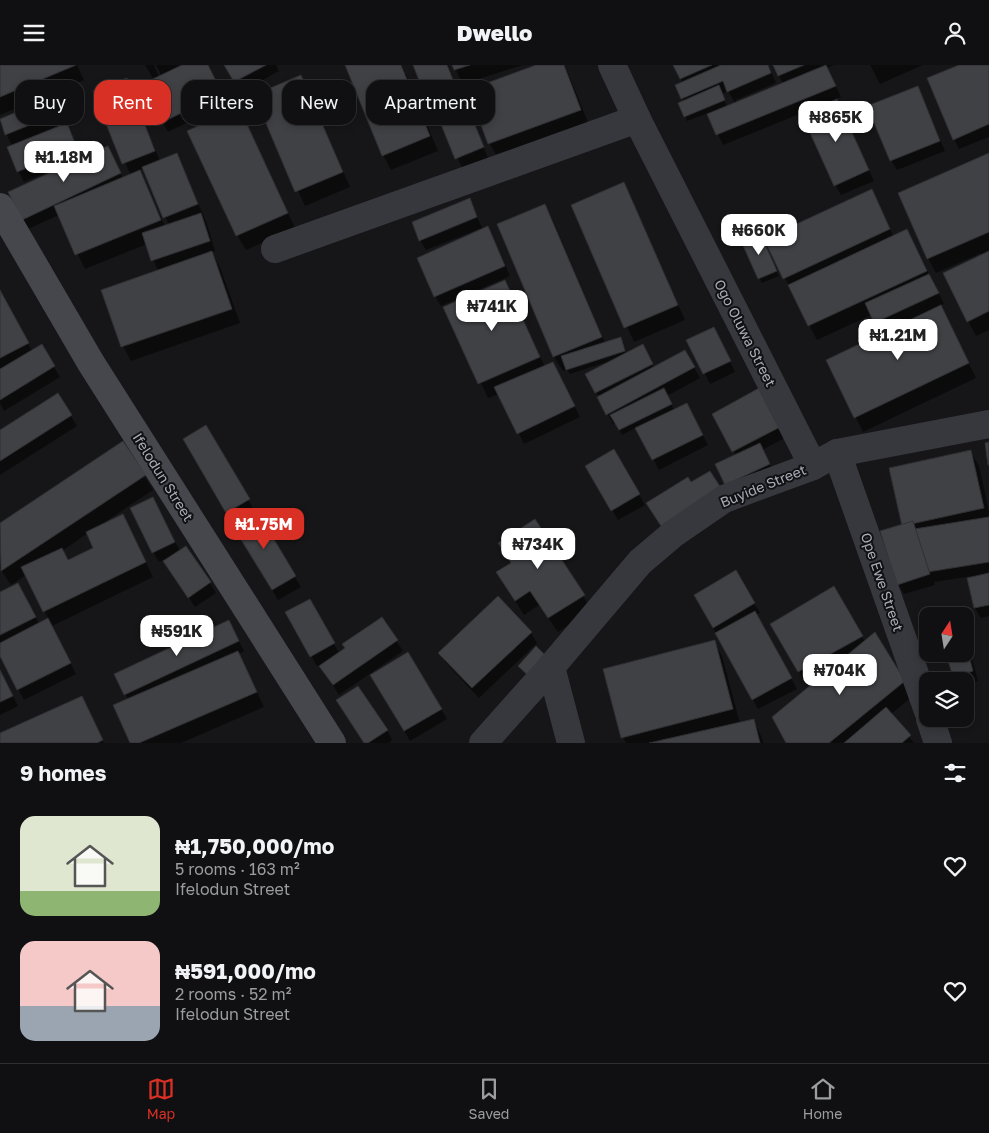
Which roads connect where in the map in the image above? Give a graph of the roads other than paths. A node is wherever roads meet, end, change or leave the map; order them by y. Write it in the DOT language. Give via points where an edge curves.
graph roads {
  1 [pos="612,65"];
  2 [pos="637,119"];
  3 [pos="0,207"];
  4 [pos="275,249"];
  5 [pos="989,424"];
  6 [pos="825,459"];
  7 [pos="551,667"];
  8 [pos="919,689"];
  9 [pos="933,727"];
  10 [pos="332,743"];
  11 [pos="483,743"];
  12 [pos="571,743"];
  13 [pos="938,743"];
  1 -- 2 [label="street, Ogo Oluwa Street"];
  2 -- 4 [label="street"];
  2 -- 6 [label="street, Ogo Oluwa Street"];
  3 -- 10 [label="street, Ifelodun Street" via="91,363"];
  5 -- 6 [label="street, Buyide Street"];
  6 -- 7 [label="street, Buyide Street" via="724,499 672,534 640,562"];
  6 -- 8 [label="street, Ope Ewe Street"];
  7 -- 11 [label="street, Buyide Street"];
  7 -- 12 [label="street"];
  9 -- 13 [label="street"];
}
